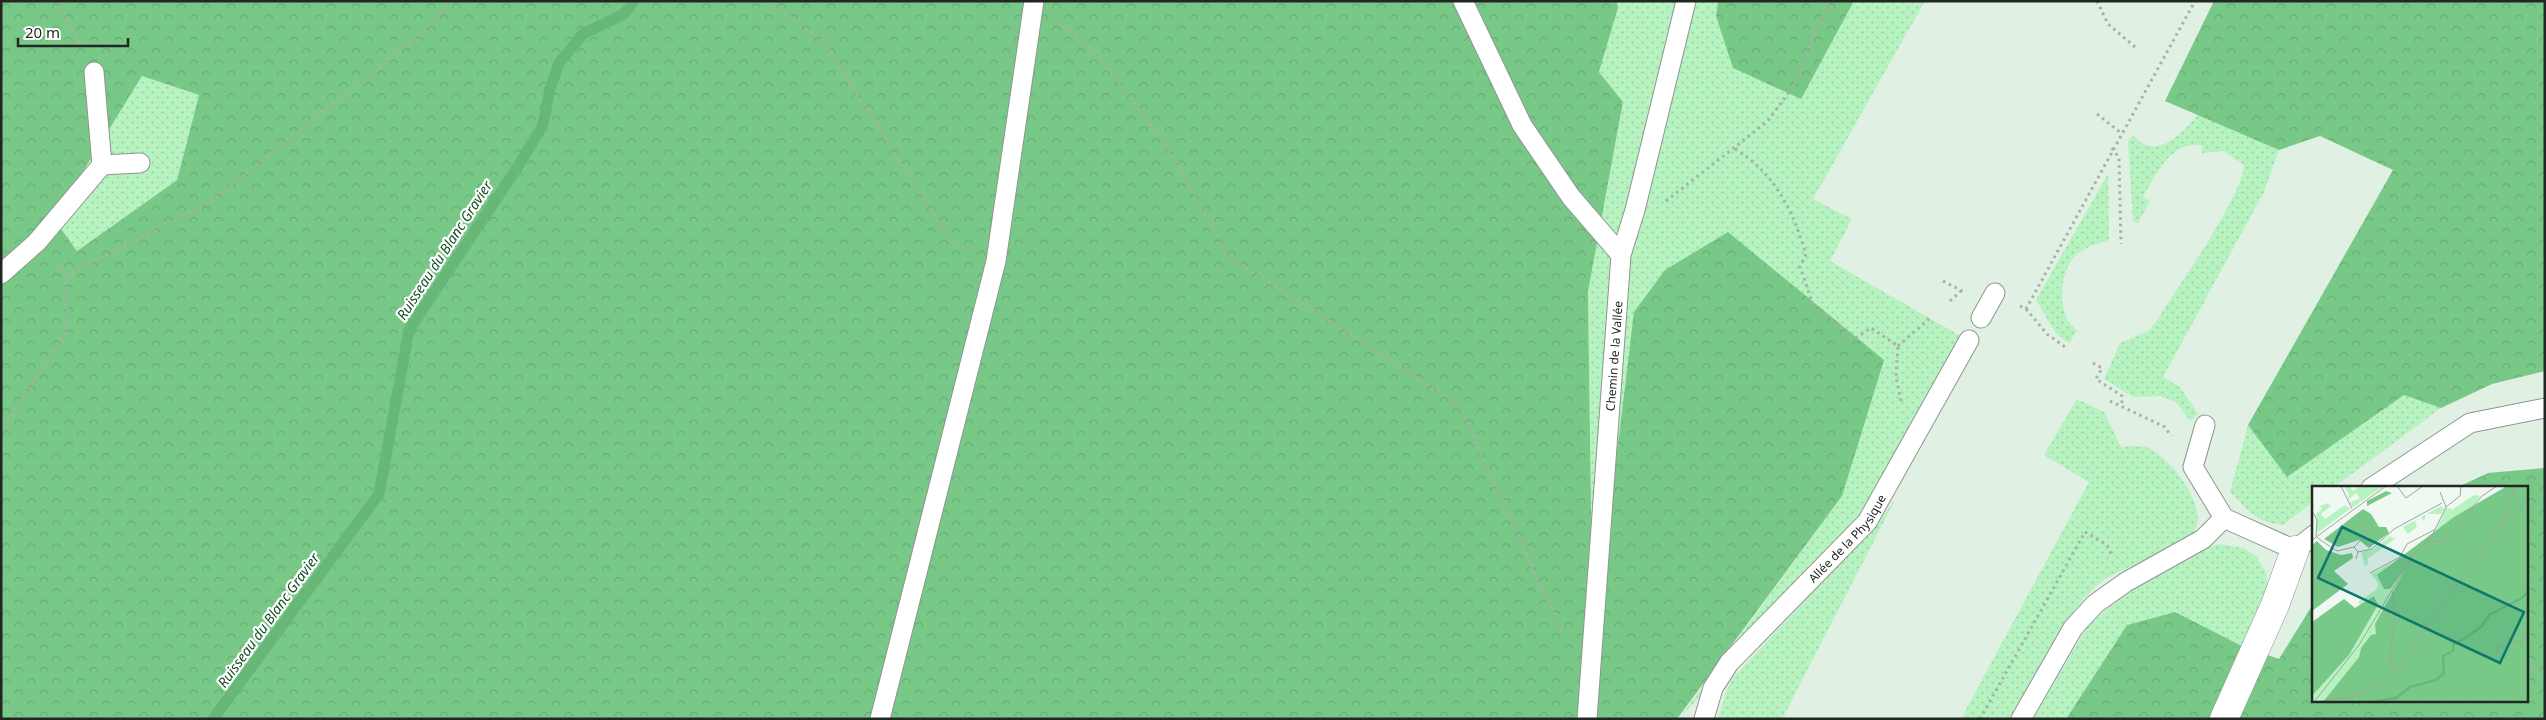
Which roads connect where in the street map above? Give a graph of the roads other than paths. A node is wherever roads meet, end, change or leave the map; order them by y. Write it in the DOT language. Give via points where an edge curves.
graph roads {
  1 [pos="1034,1"];
  2 [pos="1463,1"];
  3 [pos="1686,1"];
  4 [pos="94,72"];
  5 [pos="140,163"];
  6 [pos="102,165"];
  7 [pos="1620,255"];
  8 [pos="1,274"];
  9 [pos="1996,293"];
  10 [pos="1981,318"];
  11 [pos="1969,340"];
  12 [pos="2545,408"];
  13 [pos="2205,426"];
  14 [pos="2374,486"];
  15 [pos="2224,518"];
  16 [pos="2304,543"];
  17 [pos="880,719"];
  18 [pos="1587,719"];
  19 [pos="1704,719"];
  20 [pos="2022,719"];
  21 [pos="2224,719"];
  1 -- 17 [label="lane" via="996,261"];
  2 -- 7 [label="lane" via="1522,125 1571,197"];
  3 -- 7 [label="lane, Chemin de la Vallée" via="1635,210"];
  4 -- 6 [label="lane"];
  5 -- 6 [label="lane"];
  6 -- 8 [label="lane" via="37,242"];
  7 -- 18 [label="lane, Chemin de la Vallée"];
  9 -- 10 [label="lane"];
  11 -- 19 [label="lane, Allée de la Physique" via="1867,522 1729,664 1713,688"];
  12 -- 14 [label="lane" via="2470,423"];
  13 -- 15 [label="lane" via="2193,467"];
  15 -- 16 [label="lane"];
  15 -- 20 [label="lane" via="2203,539 2126,582 2096,604 2074,628"];
  16 -- 21 [label="street"];
}
